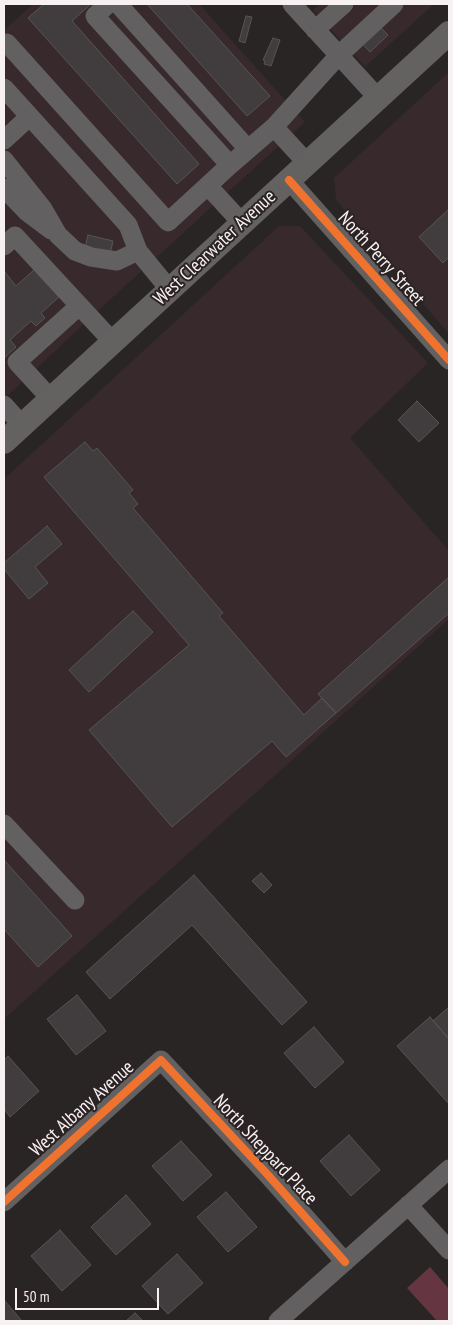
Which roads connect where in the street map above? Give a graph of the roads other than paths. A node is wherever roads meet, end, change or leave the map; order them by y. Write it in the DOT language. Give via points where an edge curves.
graph roads {
  1 [pos="108,4"];
  2 [pos="118,4"];
  3 [pos="292,4"];
  4 [pos="344,4"];
  5 [pos="394,4"];
  6 [pos="315,30"];
  7 [pos="449,33"];
  8 [pos="7,43"];
  9 [pos="339,56"];
  10 [pos="378,98"];
  11 [pos="8,101"];
  12 [pos="29,118"];
  13 [pos="274,127"];
  14 [pos="4,140"];
  15 [pos="248,149"];
  16 [pos="4,160"];
  17 [pos="308,163"];
  18 [pos="230,166"];
  19 [pos="289,180"];
  20 [pos="208,186"];
  21 [pos="4,188"];
  22 [pos="242,223"];
  23 [pos="58,235"];
  24 [pos="4,246"];
  25 [pos="138,251"];
  26 [pos="170,290"];
  27 [pos="79,306"];
  28 [pos="113,342"];
  29 [pos="449,360"];
  30 [pos="51,399"];
  31 [pos="4,406"];
  32 [pos="22,425"];
  33 [pos="4,442"];
  34 [pos="4,824"];
  35 [pos="75,900"];
  36 [pos="161,1060"];
  37 [pos="449,1169"];
  38 [pos="4,1202"];
  39 [pos="408,1205"];
  40 [pos="449,1250"];
  41 [pos="345,1262"];
  42 [pos="285,1319"];
  1 -- 18 [label="street" via="95,16"];
  2 -- 15 [label="street"];
  3 -- 6 [label="street"];
  4 -- 6 [label="street"];
  5 -- 9 [label="street"];
  6 -- 9 [label="street"];
  7 -- 10 [label="main road, West Clearwater Avenue"];
  8 -- 20 [label="street" via="168,222"];
  9 -- 10 [label="street"];
  9 -- 13 [label="street"];
  10 -- 17 [label="main road, West Clearwater Avenue"];
  11 -- 12 [label="street"];
  12 -- 14 [label="street"];
  12 -- 25 [label="street" via="128,225"];
  13 -- 15 [label="street"];
  13 -- 17 [label="street"];
  15 -- 18 [label="street"];
  16 -- 23 [label="street" via="44,209"];
  17 -- 19 [label="main road, West Clearwater Avenue"];
  18 -- 20 [label="street"];
  19 -- 22 [label="main road, West Clearwater Avenue"];
  19 -- 29 [label="street, North Perry Street"];
  20 -- 22 [label="street"];
  21 -- 23 [label="street" via="27,212"];
  22 -- 26 [label="main road, West Clearwater Avenue"];
  23 -- 25 [label="street" via="75,251 92,257 117,261"];
  24 -- 27 [label="street" via="15,236"];
  25 -- 26 [label="street"];
  26 -- 28 [label="main road, West Clearwater Avenue"];
  27 -- 28 [label="street"];
  27 -- 30 [label="street" via="18,362"];
  28 -- 30 [label="main road, West Clearwater Avenue"];
  30 -- 32 [label="main road, West Clearwater Avenue"];
  31 -- 32 [label="street"];
  32 -- 33 [label="main road, West Clearwater Avenue"];
  34 -- 35 [label="street"];
  36 -- 38 [label="street, West Albany Avenue"];
  36 -- 41 [label="street, North Sheppard Place"];
  37 -- 39 [label="street"];
  39 -- 40 [label="street"];
  39 -- 41 [label="street"];
  41 -- 42 [label="street"];
}
